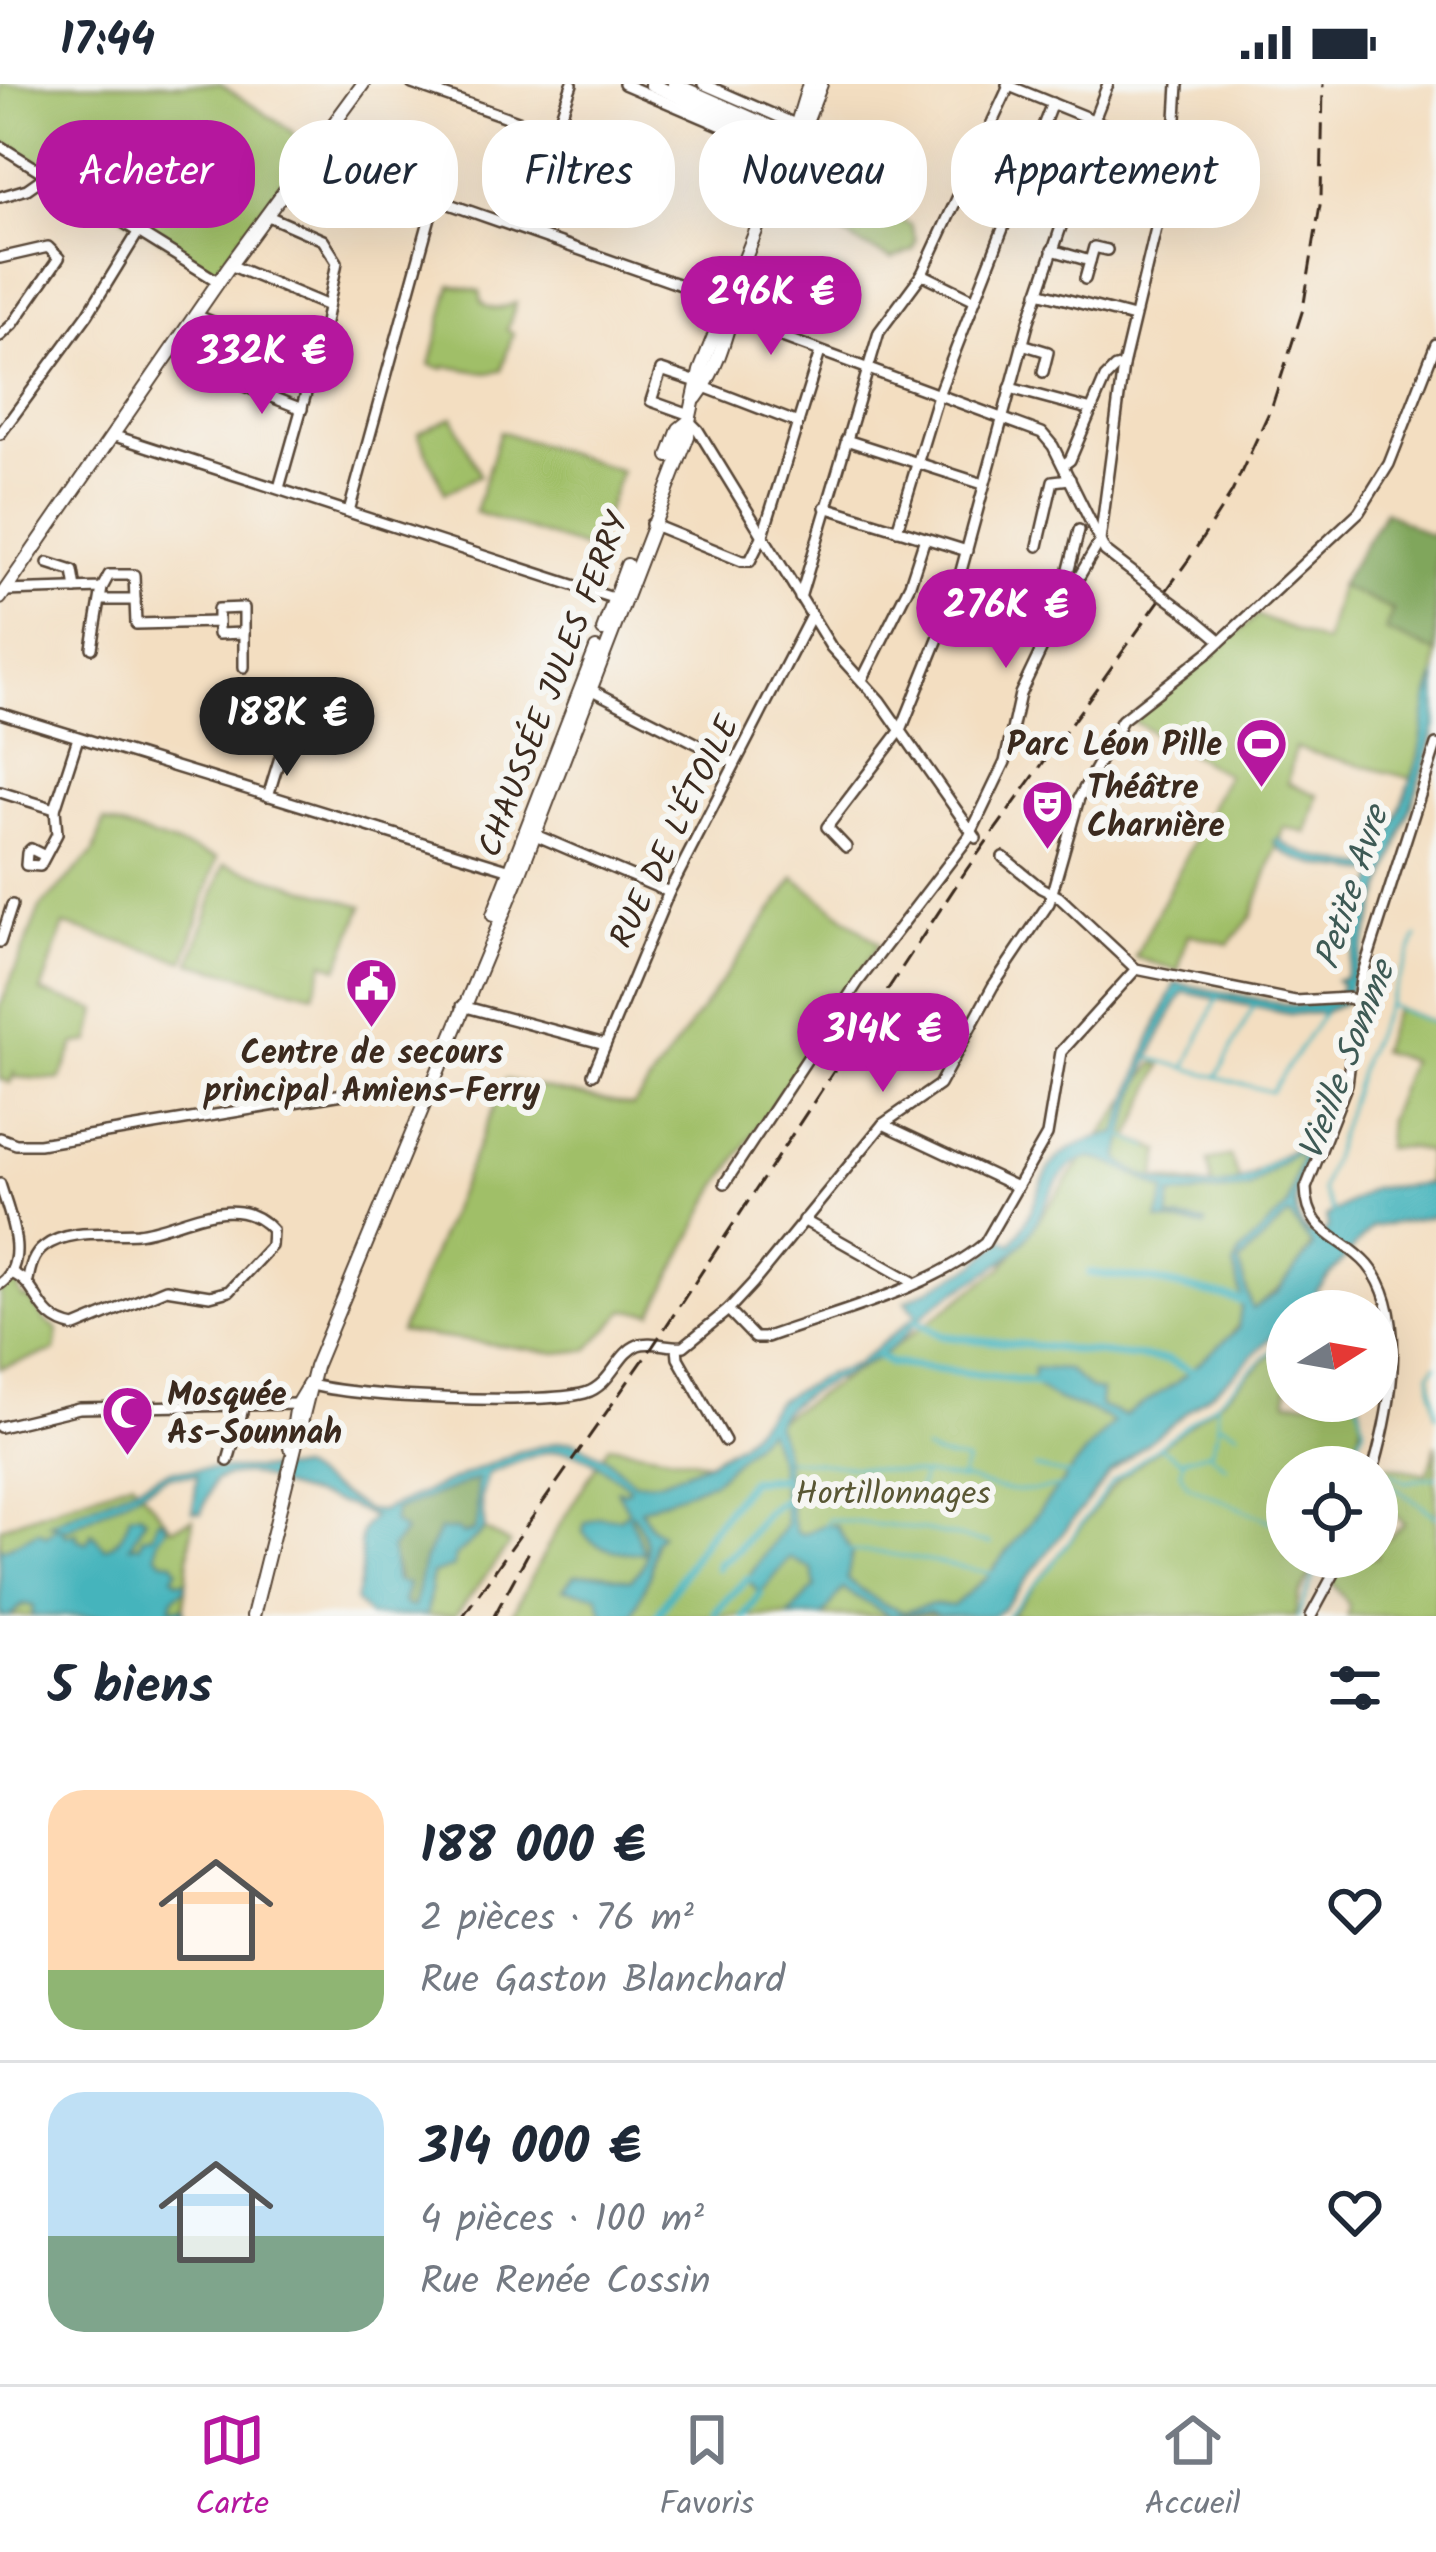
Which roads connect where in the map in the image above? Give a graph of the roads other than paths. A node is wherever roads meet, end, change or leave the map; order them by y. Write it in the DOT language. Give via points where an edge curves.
graph roads {
  1 [pos="363,84"];
  2 [pos="412,84"];
  3 [pos="572,84"];
  4 [pos="624,84"];
  5 [pos="651,84"];
  6 [pos="674,84"];
  7 [pos="808,84"];
  8 [pos="820,84"];
  9 [pos="1008,84"];
  10 [pos="1108,84"];
  11 [pos="1178,84"];
  12 [pos="708,85"];
  13 [pos="1052,103"];
  14 [pos="337,120"];
  15 [pos="515,120"];
  16 [pos="560,120"];
  17 [pos="717,120"];
  18 [pos="730,120"];
  19 [pos="755,120"];
  20 [pos="786,120"];
  21 [pos="796,120"];
  22 [pos="807,120"];
  23 [pos="1045,120"];
  24 [pos="1094,120"];
  25 [pos="1176,120"];
  26 [pos="0,146"];
  27 [pos="36,168"];
  28 [pos="36,183"];
  29 [pos="0,197"];
  30 [pos="279,198"];
  31 [pos="266,215"];
  32 [pos="134,228"];
  33 [pos="427,228"];
  34 [pos="522,228"];
  35 [pos="759,228"];
  36 [pos="1002,228"];
  37 [pos="1059,228"];
  38 [pos="1155,228"];
  39 [pos="139,231"];
  40 [pos="1052,250"];
  41 [pos="1107,250"];
  42 [pos="0,258"];
  43 [pos="1090,261"];
  44 [pos="230,265"];
  45 [pos="922,274"];
  46 [pos="1085,279"];
  47 [pos="219,282"];
  48 [pos="1038,292"];
  49 [pos="973,299"];
  50 [pos="328,306"];
  51 [pos="729,310"];
  52 [pos="195,314"];
  53 [pos="1133,317"];
  54 [pos="0,336"];
  55 [pos="1022,344"];
  56 [pos="1436,344"];
  57 [pos="820,352"];
  58 [pos="315,362"];
  59 [pos="1123,367"];
  60 [pos="867,370"];
  61 [pos="1043,372"];
  62 [pos="239,384"];
  63 [pos="700,385"];
  64 [pos="1010,388"];
  65 [pos="938,395"];
  66 [pos="302,409"];
  67 [pos="1092,410"];
  68 [pos="690,418"];
  69 [pos="1001,418"];
  70 [pos="4,420"];
  71 [pos="798,423"];
  72 [pos="0,434"];
  73 [pos="112,435"];
  74 [pos="846,440"];
  75 [pos="918,464"];
  76 [pos="1063,465"];
  77 [pos="1070,479"];
  78 [pos="983,484"];
  79 [pos="1107,487"];
  80 [pos="279,488"];
  81 [pos="824,507"];
  82 [pos="349,511"];
  83 [pos="1087,512"];
  84 [pos="651,524"];
  85 [pos="897,530"];
  86 [pos="1078,530"];
  87 [pos="763,535"];
  88 [pos="925,538"];
  89 [pos="1100,541"];
  90 [pos="1038,546"];
  91 [pos="967,551"];
  92 [pos="48,562"];
  93 [pos="76,589"];
  94 [pos="102,594"];
  95 [pos="2,595"];
  96 [pos="800,598"];
  97 [pos="135,600"];
  98 [pos="620,600"];
  99 [pos="1063,604"];
  100 [pos="811,616"];
  101 [pos="218,622"];
  102 [pos="244,633"];
  103 [pos="1220,640"];
  104 [pos="92,649"];
  105 [pos="244,667"];
  106 [pos="862,680"];
  107 [pos="590,689"];
  108 [pos="311,692"];
  109 [pos="0,713"];
  110 [pos="901,730"];
  111 [pos="78,738"];
  112 [pos="1436,745"];
  113 [pos="733,762"];
  114 [pos="0,792"];
  115 [pos="268,796"];
  116 [pos="55,809"];
  117 [pos="974,834"];
  118 [pos="533,835"];
  119 [pos="846,847"];
  120 [pos="43,855"];
  121 [pos="1003,857"];
  122 [pos="514,871"];
  123 [pos="669,892"];
  124 [pos="1054,894"];
  125 [pos="12,905"];
  126 [pos="0,942"];
  127 [pos="1136,969"];
  128 [pos="1353,999"];
  129 [pos="462,1006"];
  130 [pos="604,1044"];
  131 [pos="592,1074"];
  132 [pos="430,1085"];
  133 [pos="883,1124"];
  134 [pos="2,1142"];
  135 [pos="725,1183"];
  136 [pos="0,1184"];
  137 [pos="1017,1187"];
  138 [pos="802,1220"];
  139 [pos="12,1273"];
  140 [pos="28,1280"];
  141 [pos="913,1282"];
  142 [pos="0,1284"];
  143 [pos="728,1310"];
  144 [pos="674,1347"];
  145 [pos="309,1384"];
  146 [pos="244,1405"];
  147 [pos="301,1405"];
  148 [pos="0,1426"];
  149 [pos="725,1441"];
  150 [pos="1379,1446"];
  151 [pos="228,1461"];
  152 [pos="1332,1578"];
  153 [pos="253,1616"];
  154 [pos="1311,1616"];
  1 -- 14 [label="main road"];
  2 -- 15 [label="street"];
  3 -- 16 [label="street"];
  4 -- 17 [label="street"];
  5 -- 18 [label="main road"];
  6 -- 19 [label="main road"];
  7 -- 21 [label="main road"];
  8 -- 22 [label="main road"];
  9 -- 13 [label="street"];
  9 -- 45 [label="street"];
  10 -- 24 [label="street"];
  11 -- 25 [label="street"];
  12 -- 20 [label="street"];
  13 -- 23 [label="street"];
  13 -- 24 [label="street"];
  26 -- 27 [label="street"];
  28 -- 29 [label="street"];
  30 -- 31 [label="main road"];
  31 -- 44 [label="main road"];
  31 -- 50 [label="street" via="331,248 337,262"];
  32 -- 39 [label="street"];
  33 -- 82 [label="street"];
  34 -- 51 [label="street"];
  35 -- 51 [label="main road, CHAUSSÉE JULES FERRY"];
  36 -- 49 [label="street"];
  37 -- 40 [label="street"];
  38 -- 53 [label="street"];
  39 -- 47 [label="street"];
  39 -- 70 [label="street" via="88,314"];
  40 -- 43 [label="street"];
  40 -- 48 [label="street"];
  41 -- 43 [label="street" via="1094,247"];
  42 -- 54 [label="street" via="48,247 59,258"];
  43 -- 46 [label="street"];
  44 -- 47 [label="main road"];
  44 -- 50 [label="street"];
  45 -- 49 [label="street"];
  45 -- 60 [label="street" via="879,332"];
  47 -- 52 [label="main road"];
  48 -- 53 [label="street"];
  48 -- 55 [label="street"];
  49 -- 65 [label="street"];
  50 -- 58 [label="street"];
  51 -- 57 [label="street"];
  51 -- 63 [label="main road, CHAUSSÉE JULES FERRY"];
  52 -- 58 [label="street"];
  52 -- 73 [label="main road"];
  53 -- 59 [label="street"];
  55 -- 61 [label="street" via="1046,350"];
  55 -- 64 [label="street"];
  56 -- 103 [label="street" via="1391,458 1359,512"];
  57 -- 60 [label="street"];
  57 -- 71 [label="street"];
  58 -- 66 [label="street"];
  59 -- 67 [label="street" via="1105,378"];
  59 -- 79 [label="street"];
  60 -- 65 [label="street"];
  60 -- 74 [label="street"];
  62 -- 66 [label="street"];
  63 -- 68 [label="main road, CHAUSSÉE JULES FERRY"];
  63 -- 68 [label="street" via="657,368 651,400"];
  63 -- 71 [label="street"];
  64 -- 67 [label="street"];
  64 -- 69 [label="street"];
  65 -- 69 [label="street"];
  65 -- 75 [label="street"];
  66 -- 80 [label="street"];
  67 -- 76 [label="street"];
  68 -- 84 [label="main road"];
  68 -- 87 [label="street"];
  68 -- 98 [label="main road, CHAUSSÉE JULES FERRY" via="679,429"];
  69 -- 76 [label="street" via="1042,433"];
  69 -- 78 [label="street"];
  70 -- 72 [label="street"];
  71 -- 87 [label="street"];
  73 -- 80 [label="street"];
  73 -- 95 [label="main road"];
  74 -- 75 [label="street"];
  74 -- 81 [label="street"];
  75 -- 78 [label="street"];
  75 -- 85 [label="street"];
  76 -- 77 [label="street"];
  77 -- 83 [label="street"];
  77 -- 90 [label="street" via="1053,481"];
  78 -- 91 [label="street"];
  79 -- 83 [label="street" via="1102,504"];
  79 -- 89 [label="street"];
  80 -- 82 [label="street"];
  81 -- 85 [label="street"];
  81 -- 96 [label="street"];
  82 -- 98 [label="street"];
  83 -- 89 [label="street"];
  84 -- 87 [label="street" via="747,562"];
  84 -- 98 [label="main road"];
  85 -- 88 [label="street"];
  86 -- 99 [label="street"];
  87 -- 96 [label="street"];
  88 -- 91 [label="street"];
  88 -- 106 [label="street"];
  89 -- 99 [label="street"];
  89 -- 103 [label="street, bridge"];
  91 -- 110 [label="street"];
  92 -- 93 [label="street" via="73,571"];
  93 -- 94 [label="street"];
  93 -- 95 [label="street"];
  94 -- 97 [label="street"];
  94 -- 97 [label="street" via="109,575 134,575"];
  94 -- 104 [label="street"];
  96 -- 100 [label="street"];
  97 -- 101 [label="street" via="137,631"];
  98 -- 107 [label="main road, CHAUSSÉE JULES FERRY"];
  98 -- 122 [label="main road, CHAUSSÉE JULES FERRY"];
  99 -- 117 [label="street" via="1020,694 1005,763"];
  100 -- 106 [label="street"];
  100 -- 113 [label="street, RUE DE L'ÉTOILE"];
  101 -- 102 [label="street" via="218,634"];
  101 -- 102 [label="street" via="218,609 244,608"];
  102 -- 105 [label="street"];
  103 -- 124 [label="street" via="1122,720 1079,798"];
  106 -- 110 [label="street"];
  107 -- 113 [label="street"];
  107 -- 118 [label="main road, CHAUSSÉE JULES FERRY"];
  108 -- 115 [label="street" via="293,715"];
  109 -- 111 [label="street"];
  110 -- 117 [label="street"];
  110 -- 119 [label="street" via="827,827"];
  111 -- 115 [label="street"];
  111 -- 116 [label="street"];
  112 -- 128 [label="street" via="1368,976"];
  113 -- 123 [label="street, RUE DE L'ÉTOILE"];
  114 -- 116 [label="street"];
  115 -- 122 [label="street"];
  116 -- 120 [label="street" via="57,834"];
  117 -- 135 [label="street" via="857,982"];
  118 -- 122 [label="main road, CHAUSSÉE JULES FERRY"];
  118 -- 123 [label="street"];
  121 -- 124 [label="street"];
  122 -- 129 [label="main road, CHAUSSÉE JULES FERRY"];
  123 -- 130 [label="street, RUE DE L'ÉTOILE"];
  124 -- 127 [label="street"];
  124 -- 133 [label="street" via="939,1084"];
  125 -- 126 [label="street"];
  127 -- 128 [label="street" via="1295,1001"];
  127 -- 137 [label="street" via="1061,1052 1046,1135"];
  128 -- 150 [label="street" via="1357,1030 1347,1084 1306,1188 1318,1227 1357,1256 1379,1286 1391,1337"];
  129 -- 130 [label="street"];
  129 -- 132 [label="main road, CHAUSSÉE JULES FERRY"];
  130 -- 131 [label="street, RUE DE L'ÉTOILE"];
  132 -- 134 [label="street" via="39,1144"];
  132 -- 145 [label="main road, CHAUSSÉE JULES FERRY"];
  133 -- 137 [label="street"];
  133 -- 138 [label="street"];
  136 -- 139 [label="street" via="16,1244"];
  137 -- 141 [label="street" via="985,1243"];
  138 -- 141 [label="street"];
  138 -- 143 [label="street"];
  139 -- 140 [label="street"];
  139 -- 142 [label="street"];
  140 -- 140 [label="street" via="50,1318 74,1327 166,1289 229,1291 271,1246 272,1230 225,1211 133,1234 62,1239 42,1248"];
  141 -- 143 [label="street" via="764,1338 754,1338"];
  143 -- 144 [label="street"];
  144 -- 145 [label="street" via="641,1343 599,1386 572,1396 430,1397"];
  144 -- 149 [label="street"];
  145 -- 147 [label="main road, CHAUSSÉE JULES FERRY"];
  146 -- 147 [label="street"];
  146 -- 148 [label="street" via="80,1408"];
  146 -- 151 [label="street"];
  147 -- 153 [label="main road, CHAUSSÉE JULES FERRY"];
  152 -- 154 [label="street"];
}
